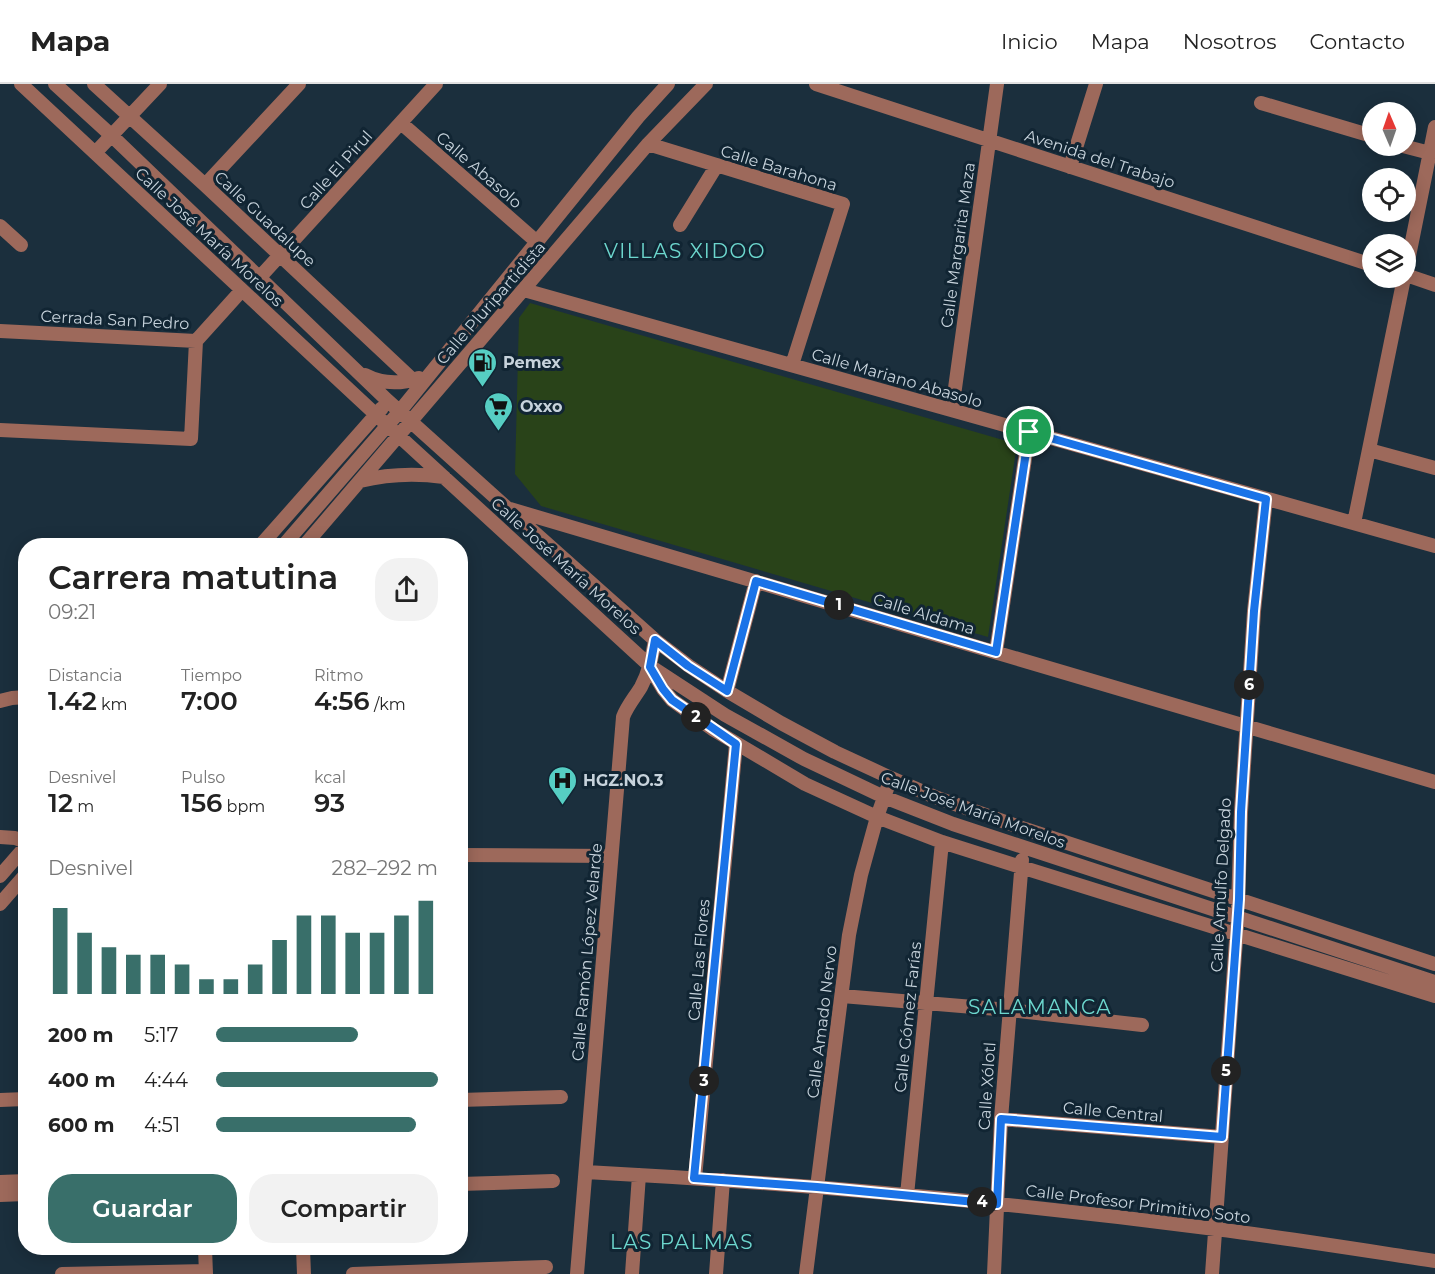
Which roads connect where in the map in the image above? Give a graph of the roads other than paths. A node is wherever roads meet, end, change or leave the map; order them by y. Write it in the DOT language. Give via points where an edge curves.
graph roads {
  1 [pos="21,84"];
  2 [pos="55,84"];
  3 [pos="94,84"];
  4 [pos="160,84"];
  5 [pos="299,84"];
  6 [pos="436,84"];
  7 [pos="668,84"];
  8 [pos="706,84"];
  9 [pos="816,84"];
  10 [pos="997,84"];
  11 [pos="1096,84"];
  12 [pos="1261,103"];
  13 [pos="129,117"];
  14 [pos="401,123"];
  15 [pos="1435,127"];
  16 [pos="1362,133"];
  17 [pos="112,136"];
  18 [pos="989,140"];
  19 [pos="648,144"];
  20 [pos="1416,149"];
  21 [pos="95,153"];
  22 [pos="1430,153"];
  23 [pos="717,165"];
  24 [pos="1071,166"];
  25 [pos="205,185"];
  26 [pos="680,225"];
  27 [pos="0,226"];
  28 [pos="1414,234"];
  29 [pos="537,242"];
  30 [pos="21,245"];
  31 [pos="280,255"];
  32 [pos="1362,262"];
  33 [pos="260,277"];
  34 [pos="1416,279"];
  35 [pos="1435,285"];
  36 [pos="1403,288"];
  37 [pos="242,290"];
  38 [pos="524,290"];
  39 [pos="0,331"];
  40 [pos="196,341"];
  41 [pos="792,366"];
  42 [pos="360,372"];
  43 [pos="429,374"];
  44 [pos="413,380"];
  45 [pos="388,401"];
  46 [pos="400,411"];
  47 [pos="952,411"];
  48 [pos="376,415"];
  49 [pos="411,421"];
  50 [pos="387,425"];
  51 [pos="0,430"];
  52 [pos="1029,432"];
  53 [pos="398,436"];
  54 [pos="1369,450"];
  55 [pos="1435,468"];
  56 [pos="444,477"];
  57 [pos="360,481"];
  58 [pos="1266,499"];
  59 [pos="507,508"];
  60 [pos="1354,523"];
  61 [pos="267,538"];
  62 [pos="290,538"];
  63 [pos="311,538"];
  64 [pos="1435,546"];
  65 [pos="756,581"];
  66 [pos="655,640"];
  67 [pos="996,652"];
  68 [pos="650,666"];
  69 [pos="727,691"];
  70 [pos="18,698"];
  71 [pos="0,701"];
  72 [pos="1247,726"];
  73 [pos="736,744"];
  74 [pos="891,778"];
  75 [pos="1435,782"];
  76 [pos="884,797"];
  77 [pos="878,818"];
  78 [pos="1025,829"];
  79 [pos="0,837"];
  80 [pos="18,840"];
  81 [pos="942,842"];
  82 [pos="1023,848"];
  83 [pos="18,854"];
  84 [pos="468,855"];
  85 [pos="611,856"];
  86 [pos="1021,867"];
  87 [pos="0,876"];
  88 [pos="1112,877"];
  89 [pos="18,883"];
  90 [pos="1107,894"];
  91 [pos="1173,897"];
  92 [pos="1239,899"];
  93 [pos="0,903"];
  94 [pos="1169,914"];
  95 [pos="1237,918"];
  96 [pos="1236,934"];
  97 [pos="1352,936"];
  98 [pos="1346,953"];
  99 [pos="1435,964"];
  100 [pos="1341,967"];
  101 [pos="1435,982"];
  102 [pos="842,996"];
  103 [pos="1435,996"];
  104 [pos="926,1002"];
  105 [pos="1009,1010"];
  106 [pos="1142,1025"];
  107 [pos="561,1096"];
  108 [pos="18,1099"];
  109 [pos="0,1100"];
  110 [pos="468,1100"];
  111 [pos="1001,1119"];
  112 [pos="1222,1137"];
  113 [pos="586,1172"];
  114 [pos="639,1175"];
  115 [pos="694,1178"];
  116 [pos="723,1180"];
  117 [pos="18,1181"];
  118 [pos="553,1181"];
  119 [pos="0,1182"];
  120 [pos="468,1184"];
  121 [pos="817,1187"];
  122 [pos="18,1194"];
  123 [pos="0,1195"];
  124 [pos="907,1195"];
  125 [pos="997,1204"];
  126 [pos="1215,1229"];
  127 [pos="205,1255"];
  128 [pos="303,1255"];
  129 [pos="1435,1261"];
  130 [pos="546,1267"];
  131 [pos="206,1272"];
  132 [pos="62,1274"];
  133 [pos="304,1274"];
  134 [pos="353,1274"];
  135 [pos="577,1274"];
  136 [pos="632,1274"];
  137 [pos="716,1274"];
  138 [pos="806,1274"];
  139 [pos="994,1274"];
  140 [pos="1212,1274"];
  1 -- 21 [label="street, Calle José María Morelos"];
  2 -- 17 [label="street, Calle José María Morelos"];
  3 -- 13 [label="street, Calle Guadalupe"];
  4 -- 13 [label="street"];
  5 -- 25 [label="street"];
  6 -- 14 [label="street, Calle El Pirul"];
  7 -- 29 [label="street, Calle Pluripartidista"];
  8 -- 19 [label="street, Calle Pluripartidista"];
  9 -- 18 [label="street, Avenida del Trabajo"];
  10 -- 18 [label="street, Calle Margarita Maza"];
  11 -- 24 [label="street"];
  12 -- 16 [label="street"];
  13 -- 17 [label="street"];
  13 -- 25 [label="street, Calle Guadalupe"];
  14 -- 29 [label="street, Calle Abasolo"];
  14 -- 31 [label="street, Calle El Pirul"];
  15 -- 22 [label="street"];
  17 -- 21 [label="street"];
  17 -- 33 [label="street, Calle José María Morelos"];
  18 -- 24 [label="street, Avenida del Trabajo"];
  18 -- 47 [label="street, Calle Margarita Maza"];
  19 -- 23 [label="street, Calle Barahona"];
  19 -- 38 [label="street, Calle Pluripartidista"];
  20 -- 22 [label="street"];
  21 -- 37 [label="street, Calle José María Morelos"];
  22 -- 28 [label="street"];
  23 -- 26 [label="street"];
  23 -- 41 [label="street, Calle Barahona" via="843,204"];
  24 -- 32 [label="street, Avenida del Trabajo"];
  25 -- 31 [label="street, Calle Guadalupe"];
  27 -- 30 [label="street"];
  29 -- 43 [label="street, Calle Pluripartidista"];
  31 -- 33 [label="street, Calle El Pirul"];
  31 -- 44 [label="street, Calle Guadalupe"];
  33 -- 42 [label="street, Calle José María Morelos"];
  34 -- 35 [label="street"];
  36 -- 54 [label="street"];
  37 -- 40 [label="street, Cerrada San Pedro"];
  37 -- 48 [label="street, Calle José María Morelos"];
  38 -- 41 [label="street, Calle Mariano Abasolo"];
  38 -- 49 [label="street, Calle Pluripartidista"];
  39 -- 40 [label="street, Cerrada San Pedro"];
  40 -- 51 [label="street" via="191,439"];
  41 -- 47 [label="street, Calle Mariano Abasolo"];
  42 -- 44 [label="street" via="391,382"];
  42 -- 45 [label="street, Calle José María Morelos"];
  43 -- 44 [label="street"];
  43 -- 46 [label="street, Calle Pluripartidista"];
  45 -- 46 [label="street, Calle José María Morelos"];
  45 -- 48 [label="street"];
  46 -- 49 [label="street, Calle José María Morelos"];
  46 -- 50 [label="street, Calle Pluripartidista"];
  47 -- 52 [label="street, Calle Mariano Abasolo"];
  48 -- 50 [label="street, Calle José María Morelos"];
  48 -- 61 [label="street"];
  49 -- 53 [label="street, Calle Pluripartidista"];
  49 -- 59 [label="street, Calle José María Morelos"];
  50 -- 53 [label="street, Calle José María Morelos"];
  50 -- 62 [label="street, Calle Pluripartidista"];
  52 -- 58 [label="street, Calle Mariano Abasolo"];
  52 -- 67 [label="street"];
  53 -- 56 [label="street, Calle José María Morelos"];
  53 -- 57 [label="street, Calle Pluripartidista"];
  54 -- 55 [label="street"];
  54 -- 60 [label="street"];
  56 -- 57 [label="street" via="402,474"];
  56 -- 68 [label="street, Calle José María Morelos"];
  57 -- 63 [label="street, Calle Pluripartidista"];
  58 -- 60 [label="street, Calle Mariano Abasolo"];
  58 -- 72 [label="street, Calle Arnulfo Delgado"];
  59 -- 65 [label="street, Calle Aldama"];
  59 -- 66 [label="street, Calle José María Morelos"];
  60 -- 64 [label="street, Calle Mariano Abasolo"];
  65 -- 67 [label="street, Calle Aldama"];
  65 -- 69 [label="street"];
  66 -- 68 [label="street, Calle Ramón López Velarde"];
  66 -- 69 [label="street, Calle José María Morelos"];
  67 -- 72 [label="street, Calle Aldama"];
  68 -- 73 [label="street" via="672,700"];
  68 -- 76 [label="street, Calle José María Morelos" via="764,737"];
  68 -- 85 [label="street, Calle Ramón López Velarde" via="623,717"];
  69 -- 74 [label="street, Calle José María Morelos" via="835,752"];
  70 -- 71 [label="street"];
  72 -- 75 [label="street, Calle Aldama"];
  72 -- 92 [label="street, Calle Arnulfo Delgado"];
  73 -- 77 [label="street" via="805,784"];
  73 -- 115 [label="street, Calle Las Flores"];
  74 -- 76 [label="street, Calle Amado Nervo"];
  74 -- 78 [label="street, Calle José María Morelos"];
  76 -- 77 [label="street, Calle Amado Nervo"];
  76 -- 82 [label="street, Calle José María Morelos"];
  77 -- 81 [label="street"];
  77 -- 102 [label="street, Calle Amado Nervo" via="861,875"];
  78 -- 82 [label="street, Calle Xólotl"];
  78 -- 92 [label="street, Calle José María Morelos"];
  79 -- 80 [label="street"];
  81 -- 86 [label="street"];
  81 -- 104 [label="street, Calle Gómez Farías"];
  82 -- 86 [label="street, Calle Xólotl"];
  82 -- 88 [label="street, Calle José María Morelos"];
  83 -- 87 [label="street"];
  84 -- 85 [label="street"];
  85 -- 113 [label="street, Calle Ramón López Velarde"];
  86 -- 90 [label="street"];
  86 -- 105 [label="street, Calle Xólotl"];
  88 -- 90 [label="street"];
  88 -- 91 [label="street, Calle José María Morelos"];
  89 -- 93 [label="street"];
  90 -- 94 [label="street"];
  91 -- 94 [label="street"];
  91 -- 95 [label="street, Calle José María Morelos"];
  92 -- 95 [label="street, Calle Arnulfo Delgado"];
  92 -- 97 [label="street, Calle José María Morelos"];
  94 -- 96 [label="street"];
  95 -- 96 [label="street, Calle Arnulfo Delgado"];
  95 -- 98 [label="street, Calle José María Morelos"];
  96 -- 100 [label="street"];
  96 -- 112 [label="street, Calle Arnulfo Delgado"];
  97 -- 98 [label="street"];
  97 -- 99 [label="street, Calle José María Morelos"];
  98 -- 100 [label="street"];
  98 -- 101 [label="street, Calle José María Morelos"];
  100 -- 103 [label="street"];
  102 -- 104 [label="street"];
  102 -- 121 [label="street, Calle Amado Nervo"];
  104 -- 105 [label="street"];
  104 -- 124 [label="street, Calle Gómez Farías"];
  105 -- 106 [label="street"];
  105 -- 111 [label="street, Calle Xólotl"];
  107 -- 110 [label="street"];
  108 -- 109 [label="street"];
  111 -- 112 [label="street, Calle Central"];
  111 -- 125 [label="street, Calle Xólotl"];
  112 -- 126 [label="street, Calle Arnulfo Delgado"];
  113 -- 114 [label="street, Calle Profesor Primitivo Soto"];
  113 -- 135 [label="street, Calle Ramón López Velarde"];
  114 -- 115 [label="street, Calle Profesor Primitivo Soto"];
  114 -- 136 [label="street"];
  115 -- 116 [label="street, Calle Profesor Primitivo Soto"];
  116 -- 121 [label="street, Calle Profesor Primitivo Soto"];
  116 -- 137 [label="street"];
  117 -- 119 [label="street"];
  118 -- 120 [label="street"];
  121 -- 124 [label="street, Calle Profesor Primitivo Soto"];
  121 -- 138 [label="street, Calle Amado Nervo"];
  122 -- 123 [label="street"];
  124 -- 125 [label="street, Calle Profesor Primitivo Soto"];
  125 -- 126 [label="street, Calle Profesor Primitivo Soto"];
  125 -- 139 [label="street, Calle Xólotl"];
  126 -- 129 [label="street, Calle Profesor Primitivo Soto"];
  126 -- 140 [label="street, Calle Arnulfo Delgado"];
  127 -- 131 [label="street"];
  128 -- 133 [label="street"];
  130 -- 134 [label="street"];
  131 -- 132 [label="street"];
}
